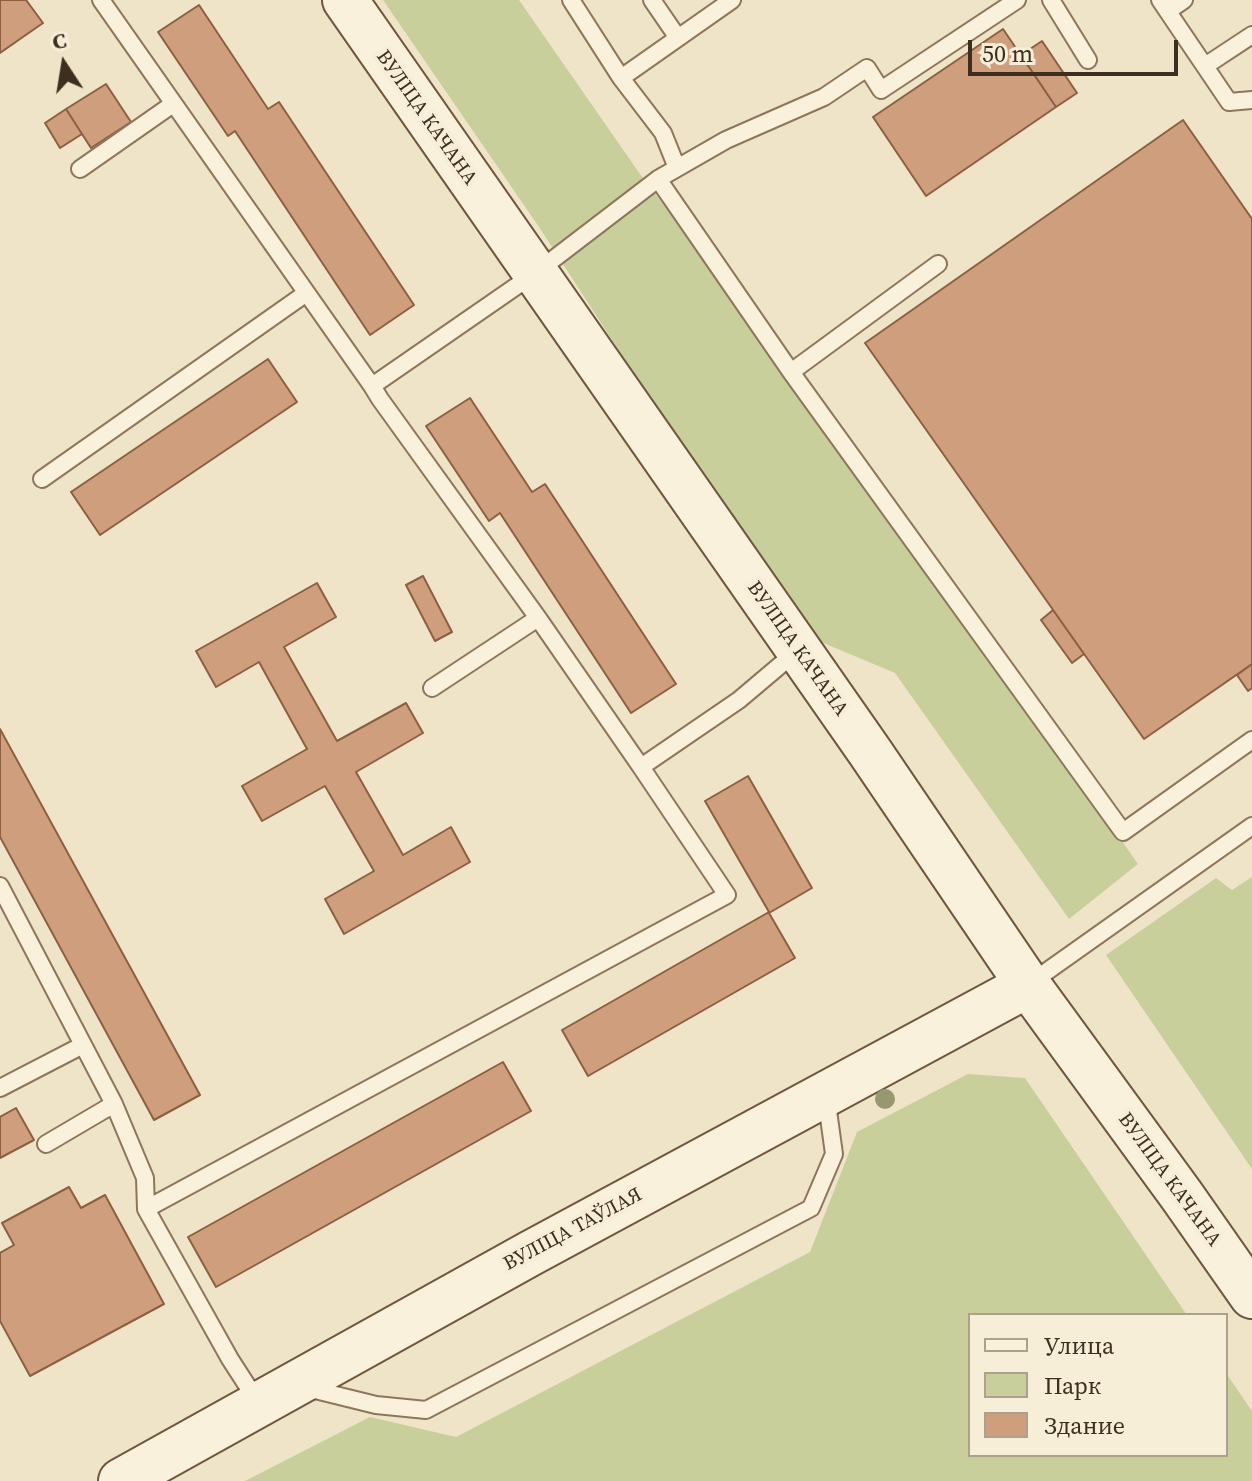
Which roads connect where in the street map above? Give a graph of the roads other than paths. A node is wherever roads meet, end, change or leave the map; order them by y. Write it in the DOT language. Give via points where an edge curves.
graph roads {
  1 [pos="101,0"];
  2 [pos="345,0"];
  3 [pos="571,0"];
  4 [pos="652,0"];
  5 [pos="732,0"];
  6 [pos="1017,0"];
  7 [pos="1051,0"];
  8 [pos="1184,0"];
  9 [pos="1164,6"];
  10 [pos="1252,35"];
  11 [pos="678,38"];
  12 [pos="1088,60"];
  13 [pos="1205,66"];
  14 [pos="621,78"];
  15 [pos="1252,100"];
  16 [pos="173,104"];
  17 [pos="677,168"];
  18 [pos="80,169"];
  19 [pos="658,179"];
  20 [pos="938,264"];
  21 [pos="534,274"];
  22 [pos="305,294"];
  23 [pos="791,372"];
  24 [pos="372,386"];
  25 [pos="42,479"];
  26 [pos="538,618"];
  27 [pos="798,650"];
  28 [pos="432,688"];
  29 [pos="1252,740"];
  30 [pos="641,767"];
  31 [pos="1252,826"];
  32 [pos="0,886"];
  33 [pos="1028,985"];
  34 [pos="83,1045"];
  35 [pos="0,1088"];
  36 [pos="826,1094"];
  37 [pos="114,1104"];
  38 [pos="46,1144"];
  39 [pos="146,1209"];
  40 [pos="1252,1296"];
  41 [pos="277,1394"];
  42 [pos="121,1481"];
  1 -- 16 [label="lane"];
  2 -- 21 [label="main road, ВУЛІЦА КАЧАНА"];
  3 -- 14 [label="lane"];
  4 -- 11 [label="lane"];
  5 -- 11 [label="lane"];
  6 -- 17 [label="lane" via="881,90 867,68 824,97"];
  7 -- 12 [label="lane"];
  8 -- 9 [label="lane"];
  9 -- 13 [label="lane"];
  10 -- 13 [label="lane"];
  11 -- 14 [label="lane"];
  13 -- 15 [label="lane" via="1229,102"];
  14 -- 17 [label="lane" via="663,133"];
  16 -- 18 [label="lane"];
  16 -- 22 [label="lane"];
  17 -- 19 [label="lane"];
  19 -- 21 [label="lane"];
  19 -- 23 [label="lane"];
  20 -- 23 [label="lane"];
  21 -- 24 [label="lane"];
  21 -- 27 [label="main road, ВУЛІЦА КАЧАНА"];
  22 -- 24 [label="lane"];
  22 -- 25 [label="lane"];
  23 -- 29 [label="lane" via="1123,832"];
  24 -- 26 [label="lane"];
  26 -- 28 [label="lane"];
  26 -- 30 [label="lane"];
  27 -- 30 [label="lane" via="739,700"];
  27 -- 33 [label="main road, ВУЛІЦА КАЧАНА"];
  30 -- 39 [label="lane" via="727,895"];
  31 -- 33 [label="lane"];
  32 -- 34 [label="lane"];
  33 -- 36 [label="main road, ВУЛІЦА ТАЎЛАЯ"];
  33 -- 40 [label="main road, ВУЛІЦА КАЧАНА"];
  34 -- 35 [label="lane"];
  34 -- 37 [label="lane"];
  36 -- 41 [label="main road, ВУЛІЦА ТАЎЛАЯ"];
  36 -- 41 [label="lane" via="834,1154 811,1208 426,1410"];
  37 -- 38 [label="lane"];
  37 -- 39 [label="lane" via="145,1178"];
  39 -- 41 [label="lane" via="230,1359"];
  41 -- 42 [label="main road, ВУЛІЦА ТАЎЛАЯ"];
}
